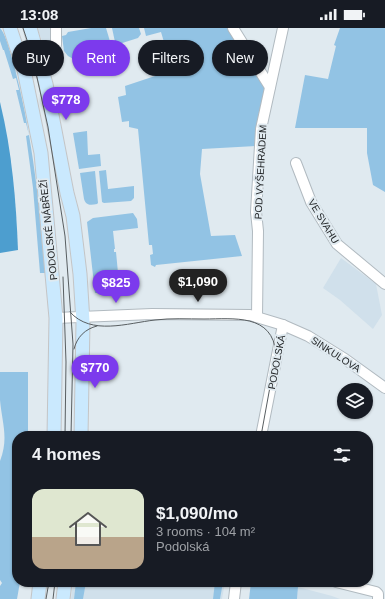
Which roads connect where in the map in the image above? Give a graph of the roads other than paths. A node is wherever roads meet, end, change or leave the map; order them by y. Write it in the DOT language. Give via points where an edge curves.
graph roads {
  1 [pos="10,28"];
  2 [pos="30,28"];
  3 [pos="56,28"];
  4 [pos="233,28"];
  5 [pos="283,28"];
  6 [pos="14,40"];
  7 [pos="34,40"];
  8 [pos="56,40"];
  9 [pos="25,76"];
  10 [pos="44,76"];
  11 [pos="270,87"];
  12 [pos="296,163"];
  13 [pos="385,284"];
  14 [pos="82,317"];
  15 [pos="257,317"];
  16 [pos="56,318"];
  17 [pos="283,325"];
  18 [pos="385,388"];
  19 [pos="54,431"];
  20 [pos="81,431"];
  21 [pos="262,431"];
  22 [pos="39,587"];
  23 [pos="64,587"];
  24 [pos="235,587"];
  25 [pos="356,587"];
  26 [pos="38,599"];
  27 [pos="63,599"];
  28 [pos="234,599"];
  29 [pos="378,599"];
  1 -- 6 [label="main road, PODOLSKÉ NÁBŘEŽÍ"];
  2 -- 7 [label="main road"];
  3 -- 8 [label="street"];
  4 -- 11 [label="street"];
  5 -- 11 [label="street, POD VYŠEHRADEM"];
  9 -- 16 [label="main road, PODOLSKÉ NÁBŘEŽÍ" via="41,153"];
  10 -- 14 [label="main road" via="73,216"];
  11 -- 15 [label="street, POD VYŠEHRADEM" via="262,130 256,212"];
  12 -- 13 [label="street, VE SVAHU" via="312,202 337,244"];
  14 -- 15 [label="street, PODOLSKÁ" via="152,314"];
  14 -- 16 [label="street, PODOLSKÁ"];
  14 -- 20 [label="main road"];
  15 -- 17 [label="street, PODOLSKÁ"];
  16 -- 19 [label="main road, PODOLSKÉ NÁBŘEŽÍ"];
  17 -- 18 [label="street, SINKULOVA" via="308,336"];
  17 -- 21 [label="street, PODOLSKÁ"];
  22 -- 26 [label="main road"];
  23 -- 27 [label="main road"];
  24 -- 28 [label="street"];
  25 -- 29 [label="street" via="376,592"];
}
